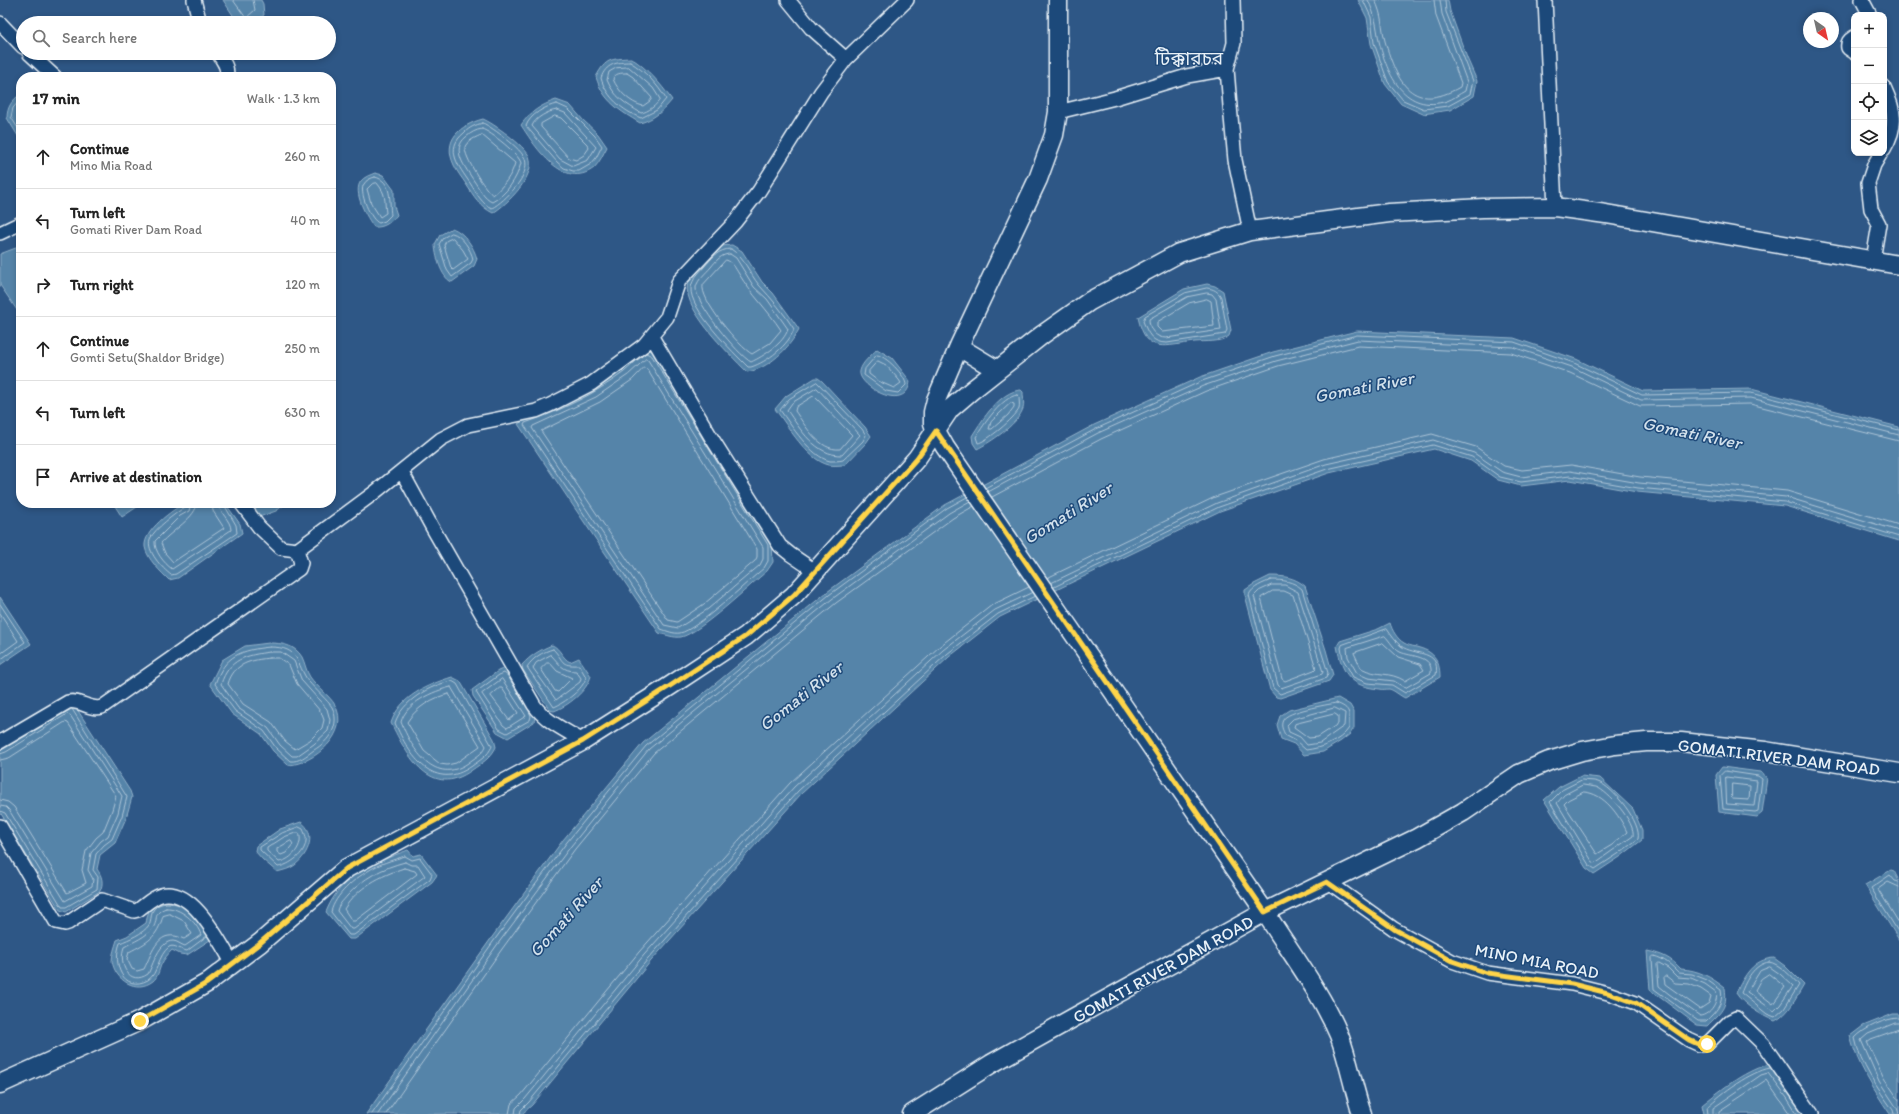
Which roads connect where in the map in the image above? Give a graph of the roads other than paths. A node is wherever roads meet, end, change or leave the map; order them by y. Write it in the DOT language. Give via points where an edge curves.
graph roads {
  1 [pos="194,0"];
  2 [pos="788,0"];
  3 [pos="907,0"];
  4 [pos="1058,0"];
  5 [pos="1233,0"];
  6 [pos="1545,0"];
  7 [pos="1862,0"];
  8 [pos="1868,12"];
  9 [pos="198,16"];
  10 [pos="0,23"];
  11 [pos="1851,39"];
  12 [pos="16,40"];
  13 [pos="1851,50"];
  14 [pos="846,59"];
  15 [pos="37,60"];
  16 [pos="222,60"];
  17 [pos="1227,69"];
  18 [pos="50,72"];
  19 [pos="227,72"];
  20 [pos="1887,93"];
  21 [pos="1058,112"];
  22 [pos="1887,144"];
  23 [pos="1879,156"];
  24 [pos="1555,207"];
  25 [pos="16,225"];
  26 [pos="1250,231"];
  27 [pos="0,232"];
  28 [pos="1874,260"];
  29 [pos="1899,265"];
  30 [pos="652,337"];
  31 [pos="959,346"];
  32 [pos="997,370"];
  33 [pos="936,431"];
  34 [pos="402,472"];
  35 [pos="245,508"];
  36 [pos="297,550"];
  37 [pos="815,571"];
  38 [pos="583,741"];
  39 [pos="0,742"];
  40 [pos="1899,773"];
  41 [pos="0,826"];
  42 [pos="1327,882"];
  43 [pos="1265,912"];
  44 [pos="233,964"];
  45 [pos="0,1084"];
  46 [pos="912,1114"];
  47 [pos="1362,1114"];
  48 [pos="1812,1114"];
  1 -- 9 [label="street"];
  2 -- 14 [label="street" via="812,28"];
  3 -- 14 [label="street"];
  4 -- 21 [label="street"];
  5 -- 17 [label="street" via="1234,42"];
  6 -- 24 [label="street"];
  7 -- 8 [label="street"];
  10 -- 12 [label="street"];
  11 -- 13 [label="street" via="1847,44"];
  14 -- 30 [label="street" via="821,92 759,191 735,222 679,281 667,317"];
  15 -- 18 [label="street"];
  16 -- 19 [label="street"];
  17 -- 21 [label="street" via="1187,76"];
  17 -- 26 [label="street" via="1235,160"];
  20 -- 22 [label="street" via="1893,105 1895,118"];
  21 -- 31 [label="street" via="1054,135 1038,179"];
  23 -- 28 [label="street" via="1868,183 1871,209 1879,224"];
  24 -- 26 [label="street" via="1389,213"];
  24 -- 28 [label="street"];
  25 -- 27 [label="street"];
  26 -- 32 [label="street" via="1179,253 1134,276 1090,301"];
  28 -- 29 [label="street"];
  30 -- 34 [label="street" via="591,384 536,411 484,420 456,431 426,450"];
  30 -- 37 [label="street" via="776,541"];
  31 -- 32 [label="street"];
  31 -- 33 [label="street" via="936,400 933,412"];
  32 -- 33 [label="street" via="950,409"];
  33 -- 37 [label="street" via="917,458"];
  33 -- 43 [label="street"];
  34 -- 36 [label="street"];
  34 -- 38 [label="street" via="534,705 549,721"];
  35 -- 36 [label="street" via="259,528 281,548"];
  36 -- 39 [label="street" via="301,563 299,569 102,707 96,709 68,702"];
  37 -- 38 [label="street" via="788,600 746,636"];
  38 -- 44 [label="street" via="347,868"];
  40 -- 42 [label="street, GOMATI RIVER DAM ROAD" via="1765,751 1681,742 1646,742 1582,751 1519,774 1463,812 1417,838"];
  41 -- 44 [label="street" via="56,922 68,923 102,900 134,911 162,894 185,898 201,914"];
  42 -- 43 [label="street, GOMATI RIVER DAM ROAD"];
  42 -- 48 [label="street, MINO MIA ROAD" via="1394,929 1452,961 1487,973 1572,984 1608,993 1636,1003 1700,1045 1707,1044 1736,1018 1763,1044"];
  43 -- 46 [label="street, GOMATI RIVER DAM ROAD" via="991,1064"];
  43 -- 47 [label="street" via="1332,1019 1346,1055"];
  44 -- 45 [label="street" via="207,983 140,1021"];
}
